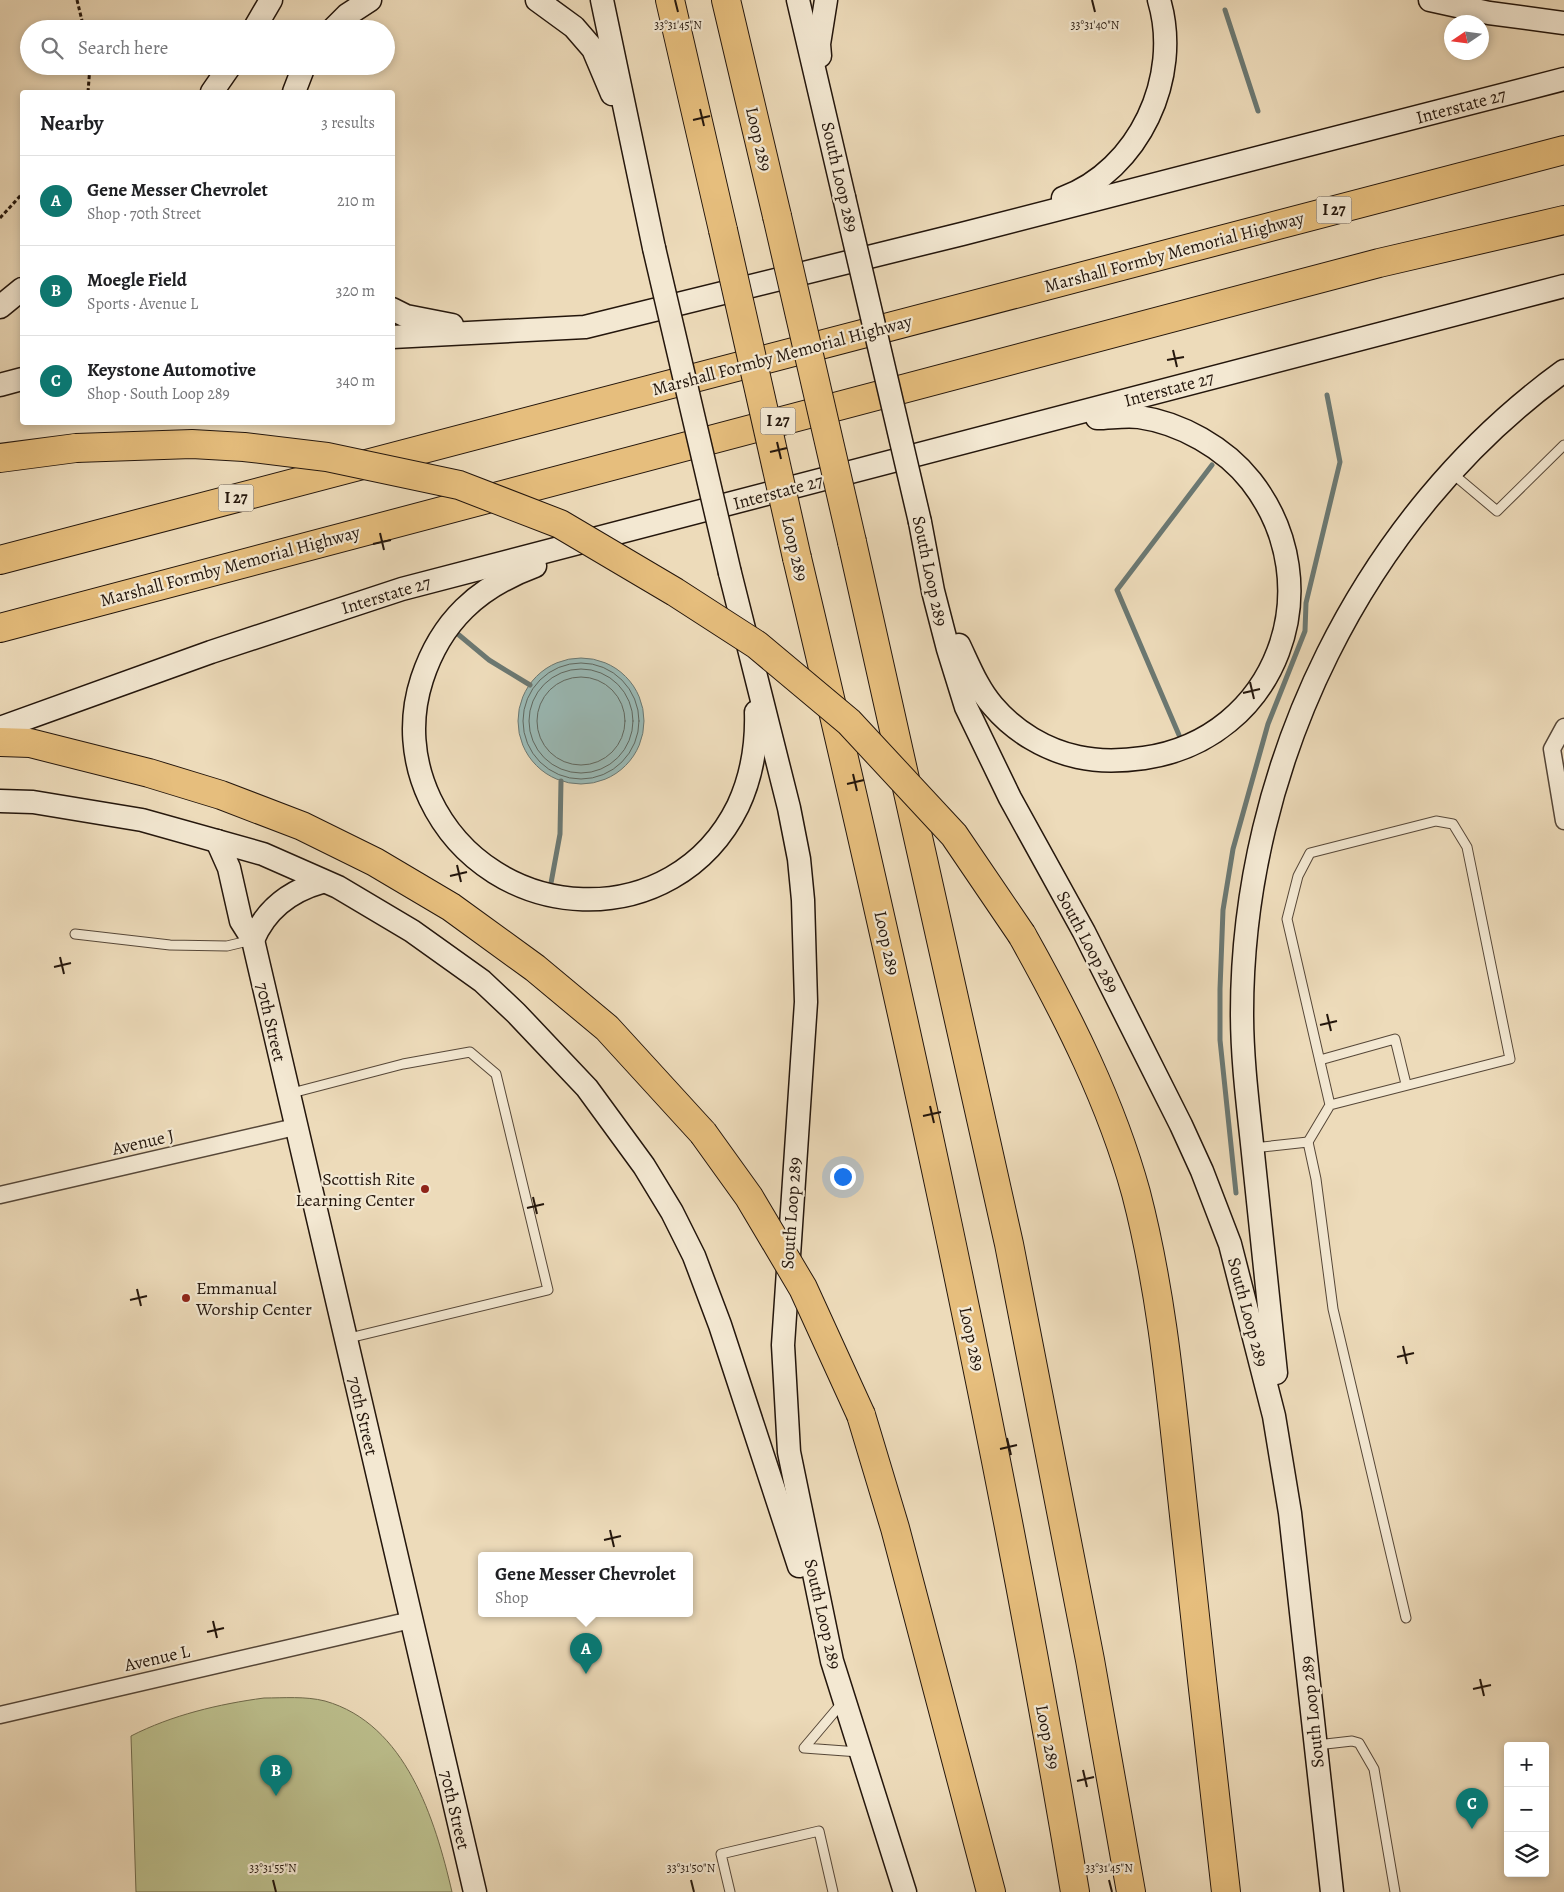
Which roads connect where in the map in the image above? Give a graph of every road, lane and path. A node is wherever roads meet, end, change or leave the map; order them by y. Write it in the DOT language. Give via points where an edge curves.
graph roads {
  1 [pos="77,0"];
  2 [pos="271,0"];
  3 [pos="370,0"];
  4 [pos="537,0"];
  5 [pos="602,0"];
  6 [pos="670,0"];
  7 [pos="726,0"];
  8 [pos="798,0"];
  9 [pos="826,0"];
  10 [pos="1159,0"];
  11 [pos="1430,0"];
  12 [pos="82,20"];
  13 [pos="259,20"];
  14 [pos="342,20"];
  15 [pos="1564,23"];
  16 [pos="89,75"];
  17 [pos="224,75"];
  18 [pos="301,75"];
  19 [pos="1564,79"];
  20 [pos="88,90"];
  21 [pos="213,90"];
  22 [pos="295,90"];
  23 [pos="826,119"];
  24 [pos="631,138"];
  25 [pos="1564,150"];
  26 [pos="20,196"];
  27 [pos="0,218"];
  28 [pos="1564,220"];
  29 [pos="962,234"];
  30 [pos="1564,286"];
  31 [pos="20,291"];
  32 [pos="0,307"];
  33 [pos="395,310"];
  34 [pos="586,326"];
  35 [pos="395,337"];
  36 [pos="1564,371"];
  37 [pos="20,380"];
  38 [pos="0,385"];
  39 [pos="1056,420"];
  40 [pos="1564,445"];
  41 [pos="0,458"];
  42 [pos="1451,472"];
  43 [pos="621,533"];
  44 [pos="0,560"];
  45 [pos="933,591"];
  46 [pos="0,628"];
  47 [pos="756,676"];
  48 [pos="1564,727"];
  49 [pos="0,728"];
  50 [pos="0,742"];
  51 [pos="0,801"];
  52 [pos="1564,821"];
  53 [pos="217,841"];
  54 [pos="322,882"];
  55 [pos="75,934"];
  56 [pos="253,940"];
  57 [pos="1320,1060"];
  58 [pos="1406,1084"];
  59 [pos="288,1094"];
  60 [pos="1330,1105"];
  61 [pos="295,1127"];
  62 [pos="1308,1142"];
  63 [pos="1252,1148"];
  64 [pos="0,1195"];
  65 [pos="345,1339"];
  66 [pos="1290,1513"];
  67 [pos="1406,1618"];
  68 [pos="411,1620"];
  69 [pos="832,1661"];
  70 [pos="844,1701"];
  71 [pos="0,1714"];
  72 [pos="1316,1745"];
  73 [pos="860,1752"];
  74 [pos="474,1892"];
  75 [pos="730,1892"];
  76 [pos="833,1892"];
  77 [pos="905,1892"];
  78 [pos="991,1892"];
  79 [pos="1075,1892"];
  80 [pos="1131,1892"];
  81 [pos="1226,1892"];
  82 [pos="1332,1892"];
  83 [pos="1395,1892"];
  1 -- 12 [label="path"];
  2 -- 13 [label="main road"];
  3 -- 14 [label="main road"];
  4 -- 24 [label="main road" via="574,27 593,49"];
  5 -- 24 [label="main road, South Loop 289"];
  6 -- 79 [label="highway, Loop 289, bridge" via="881,913 982,1387"];
  7 -- 80 [label="highway, Loop 289, bridge" via="852,542 1009,1244 1090,1660"];
  8 -- 23 [label="main road, South Loop 289"];
  9 -- 23 [label="main road" via="819,44"];
  10 -- 29 [label="main road" via="1165,42 1162,79 1147,119 1122,158 1087,188"];
  11 -- 15 [label="main road"];
  16 -- 20 [label="path"];
  17 -- 21 [label="main road"];
  18 -- 22 [label="main road"];
  19 -- 29 [label="main road, Interstate 27"];
  23 -- 45 [label="main road, South Loop 289, bridge" via="920,522"];
  24 -- 47 [label="main road, South Loop 289, bridge"];
  25 -- 44 [label="highway, Marshall Formby Memorial Highway / I 27"];
  26 -- 27 [label="path"];
  28 -- 46 [label="highway, Marshall Formby Memorial Highway / I 27" via="1379,263"];
  29 -- 34 [label="main road, Interstate 27"];
  30 -- 39 [label="main road, Interstate 27"];
  31 -- 32 [label="main road"];
  33 -- 34 [label="main road" via="445,325"];
  34 -- 35 [label="main road, Interstate 27"];
  36 -- 42 [label="main road" via="1502,420"];
  37 -- 38 [label="main road"];
  39 -- 43 [label="main road, Interstate 27"];
  39 -- 45 [label="main road" via="1138,417 1164,422 1221,451 1247,476 1272,517 1290,581 1286,631 1266,680 1234,718 1215,732 1179,750 1112,761 1064,754 1025,734 992,706 973,676"];
  40 -- 42 [label="lane" via="1498,512"];
  41 -- 81 [label="highway, bridge" via="76,448 192,444 244,447 327,457 459,485 560,524 675,592 757,646 849,722 954,835 1022,935 1065,1012 1107,1107 1135,1192 1156,1282 1170,1384"];
  42 -- 63 [label="main road" via="1377,568 1346,618 1293,733 1267,817 1251,903 1243,1004"];
  43 -- 47 [label="main road" via="530,567 483,592 458,613 438,639 418,690 413,723 415,757 438,816 456,839 477,861 498,876 553,897 610,897 651,887 670,877 709,847 741,799 754,759 757,736"];
  43 -- 49 [label="main road, Interstate 27" via="402,589"];
  45 -- 66 [label="main road, South Loop 289" via="966,708 1010,798 1084,932 1202,1171 1230,1244 1254,1332 1274,1416"];
  47 -- 69 [label="main road, South Loop 289" via="789,808 803,900 806,1002 783,1345 789,1452"];
  48 -- 52 [label="street" via="1552,749"];
  50 -- 78 [label="highway, bridge" via="30,743 221,795 302,826 374,862 451,906 549,980 607,1028 703,1133 749,1197 802,1288 861,1415 895,1528"];
  51 -- 53 [label="main road" via="32,802 104,813"];
  53 -- 54 [label="main road" via="263,854"];
  53 -- 56 [label="main road, 70th Street" via="228,868 241,921"];
  54 -- 56 [label="main road" via="294,892 273,908 260,922"];
  54 -- 69 [label="main road" via="338,887 412,931 482,981 552,1049 586,1088 644,1166 689,1247 720,1325"];
  55 -- 56 [label="lane" via="170,945 227,946"];
  56 -- 59 [label="main road, 70th Street"];
  57 -- 58 [label="lane" via="1395,1039"];
  57 -- 58 [label="lane" via="1287,919 1302,868 1310,854 1436,821 1453,824 1467,847 1510,1059"];
  57 -- 60 [label="lane"];
  58 -- 60 [label="lane"];
  59 -- 61 [label="main road, 70th Street"];
  59 -- 65 [label="lane" via="403,1064 470,1052 496,1074 548,1290"];
  60 -- 62 [label="lane"];
  61 -- 64 [label="street, Avenue J"];
  61 -- 65 [label="main road, 70th Street"];
  62 -- 63 [label="lane"];
  62 -- 67 [label="lane" via="1333,1309"];
  63 -- 66 [label="main road"];
  65 -- 68 [label="main road, 70th Street"];
  66 -- 72 [label="main road, South Loop 289"];
  68 -- 71 [label="street, Avenue L"];
  68 -- 74 [label="main road, 70th Street"];
  69 -- 70 [label="main road, South Loop 289"];
  70 -- 73 [label="main road, South Loop 289"];
  70 -- 73 [label="lane" via="804,1748"];
  72 -- 82 [label="main road, South Loop 289"];
  72 -- 83 [label="lane" via="1352,1741 1359,1743 1369,1758 1374,1769"];
  73 -- 77 [label="main road, South Loop 289"];
  75 -- 76 [label="lane" via="721,1854 820,1831"];
}
